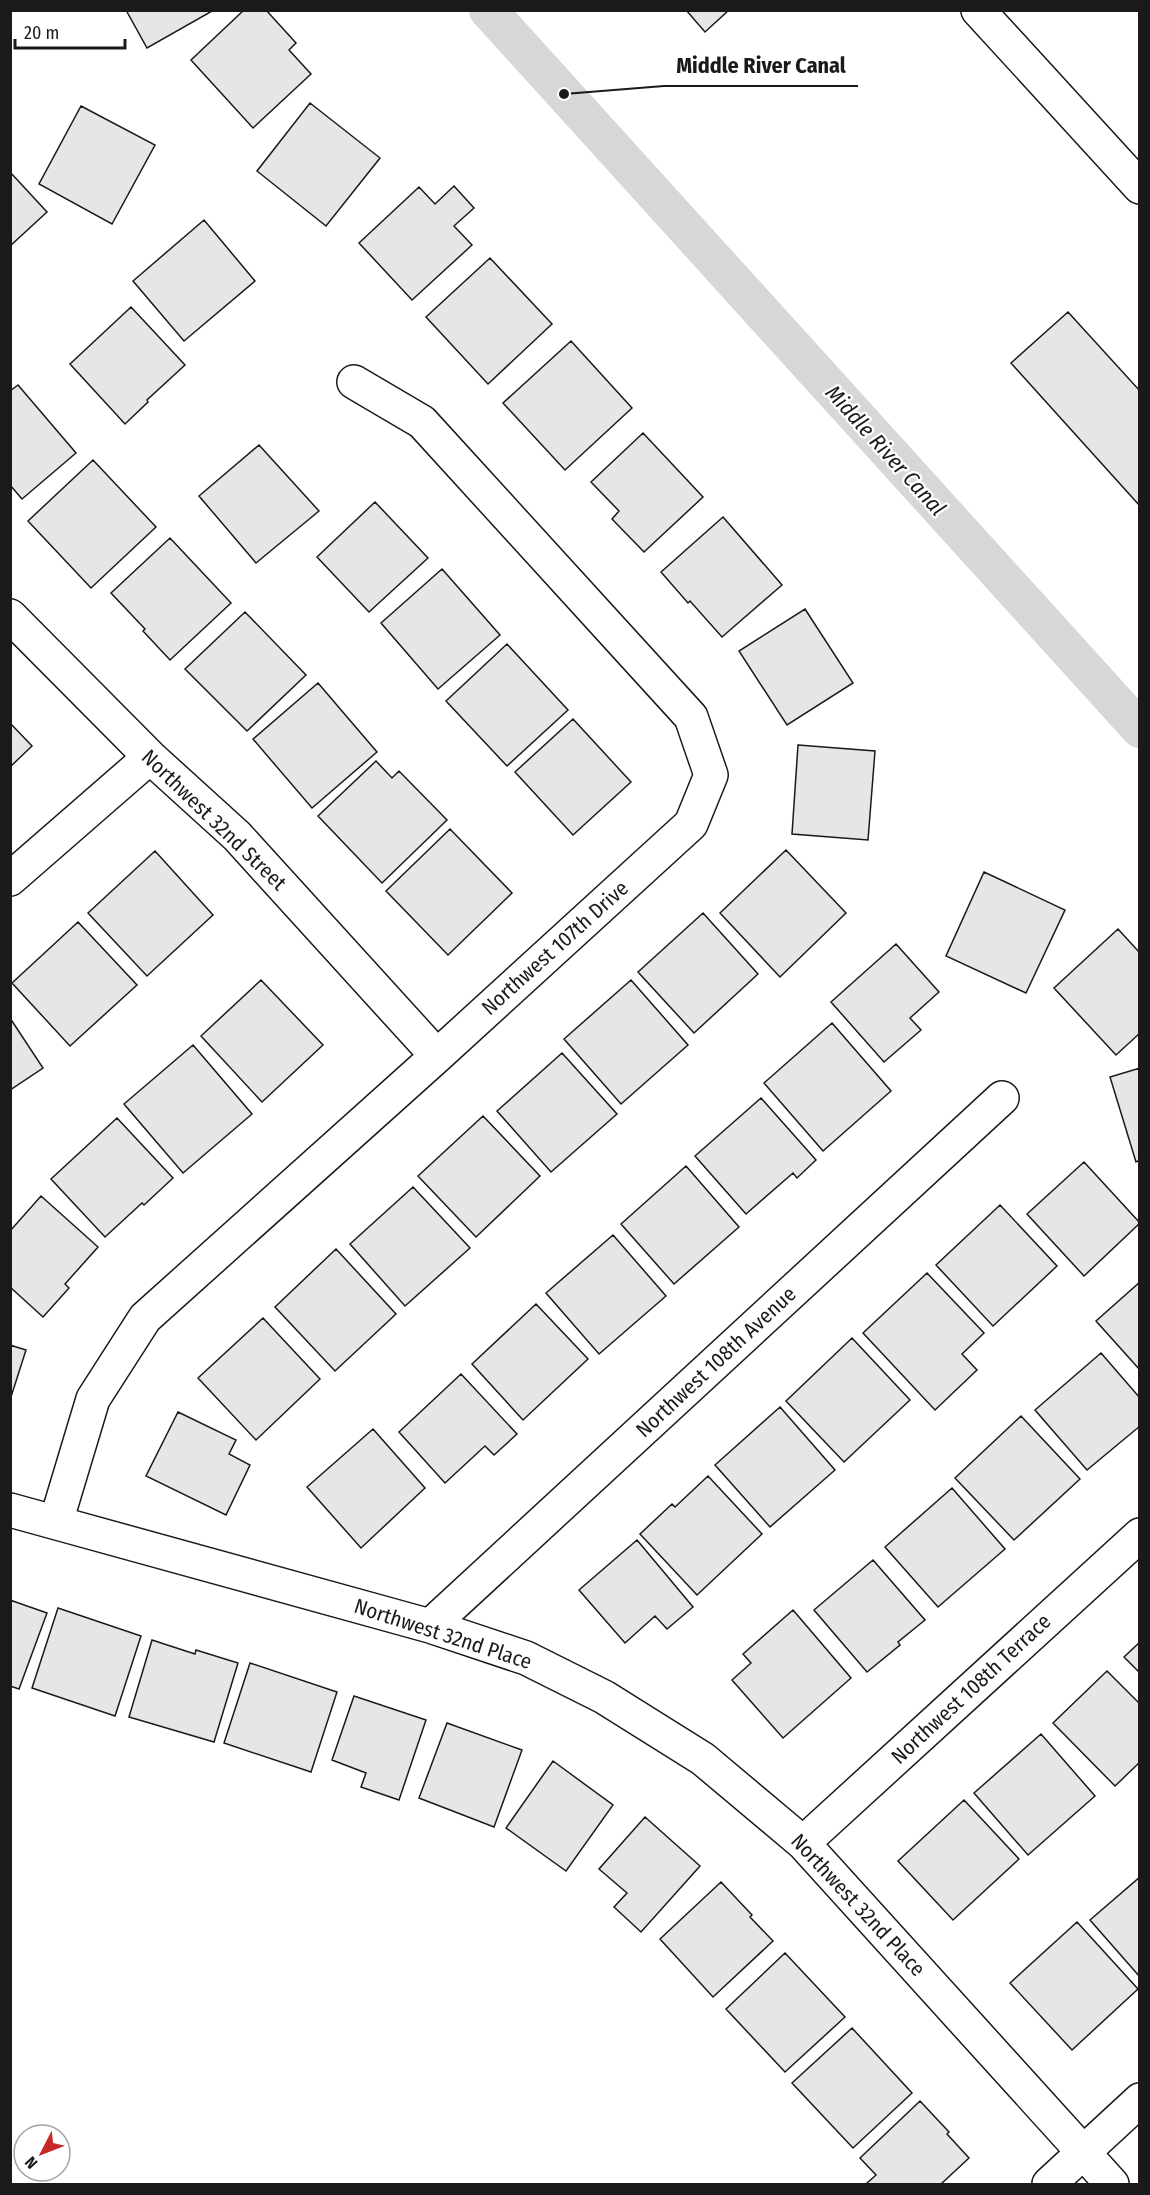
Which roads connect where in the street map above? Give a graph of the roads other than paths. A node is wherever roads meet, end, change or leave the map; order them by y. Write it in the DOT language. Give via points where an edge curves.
graph roads {
  1 [pos="978,10"];
  2 [pos="1140,187"];
  3 [pos="354,382"];
  4 [pos="10,616"];
  5 [pos="150,757"];
  6 [pos="10,879"];
  7 [pos="437,1056"];
  8 [pos="1002,1098"];
  9 [pos="10,1510"];
  10 [pos="56,1522"];
  11 [pos="1140,1535"];
  12 [pos="430,1626"];
  13 [pos="803,1843"];
  14 [pos="1140,2100"];
  15 [pos="1083,2153"];
  16 [pos="1049,2184"];
  17 [pos="1112,2184"];
  1 -- 2 [label="street"];
  3 -- 7 [label="street, Northwest 107th Drive" via="422,422 683,708 691,717 711,775 691,824"];
  4 -- 5 [label="street, Northwest 32nd Street"];
  5 -- 6 [label="street"];
  5 -- 7 [label="street, Northwest 32nd Street" via="237,836"];
  7 -- 10 [label="street, Northwest 107th Drive" via="145,1318 93,1399"];
  8 -- 12 [label="street, Northwest 108th Avenue"];
  9 -- 10 [label="street, Northwest 32nd Place"];
  10 -- 12 [label="street, Northwest 32nd Place"];
  11 -- 13 [label="street, Northwest 108th Terrace"];
  12 -- 13 [label="street, Northwest 32nd Place" via="526,1658 604,1697 703,1759"];
  13 -- 15 [label="street, Northwest 32nd Place"];
  14 -- 15 [label="street"];
  15 -- 16 [label="street"];
  15 -- 17 [label="street, Northwest 32nd Place"];
}
